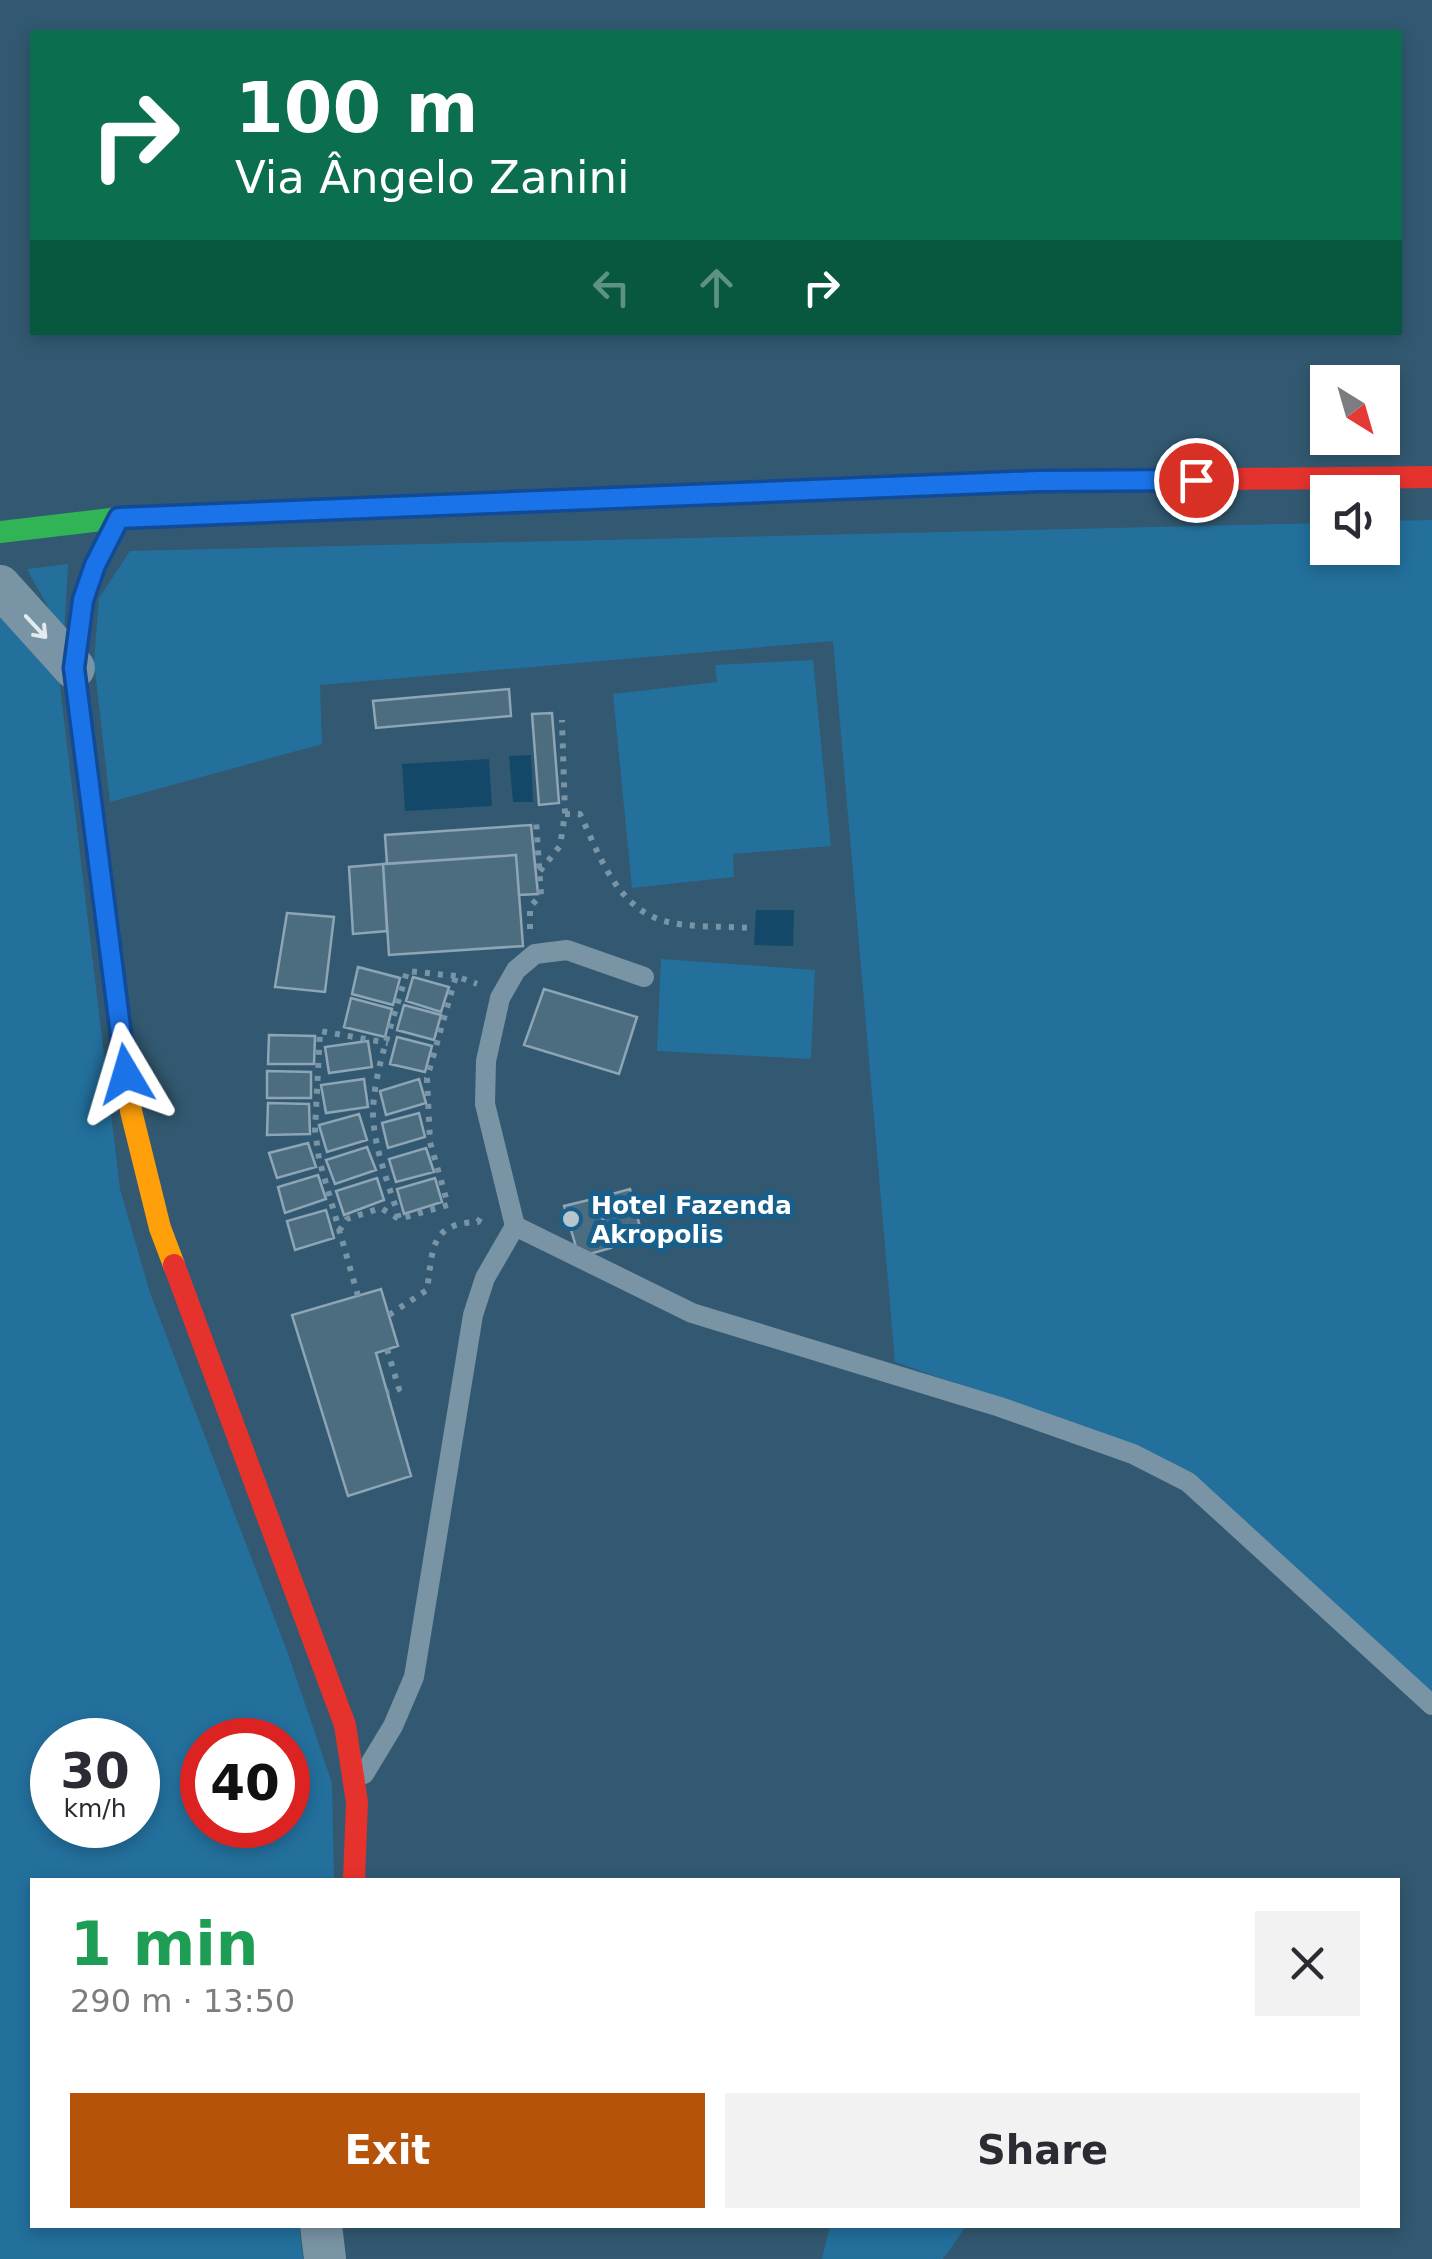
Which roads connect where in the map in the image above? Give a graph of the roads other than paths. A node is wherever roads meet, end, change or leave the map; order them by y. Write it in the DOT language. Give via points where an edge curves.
graph roads {
  1 [pos="1432,477"];
  2 [pos="119,518"];
  3 [pos="0,532"];
  4 [pos="0,586"];
  5 [pos="74,668"];
  6 [pos="644,976"];
  7 [pos="515,1226"];
  8 [pos="1432,1705"];
  9 [pos="358,1784"];
  10 [pos="354,1878"];
  11 [pos="321,2228"];
  12 [pos="325,2259"];
  1 -- 2 [label="street" via="1038,481"];
  2 -- 3 [label="street"];
  2 -- 5 [label="street" via="83,600"];
  4 -- 5 [label="street, one-way"];
  5 -- 9 [label="street" via="131,1111 160,1228 345,1725"];
  6 -- 7 [label="lane" via="567,950 534,954 500,998 486,1061 485,1104"];
  7 -- 8 [label="lane" via="692,1313 1000,1407 1133,1454 1188,1482"];
  7 -- 9 [label="lane" via="498,1250 473,1315 414,1677"];
  9 -- 10 [label="street"];
  11 -- 12 [label="street"];
}
